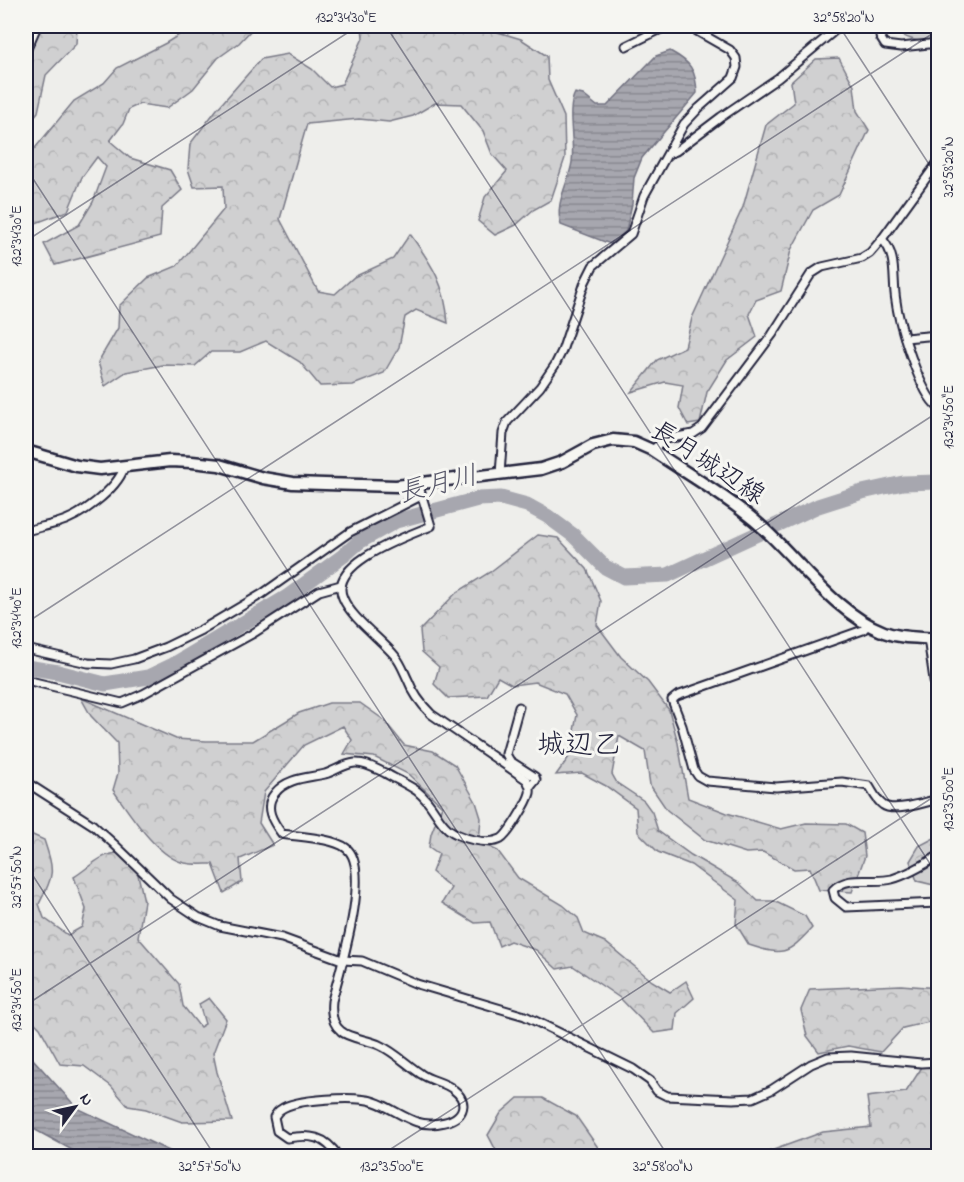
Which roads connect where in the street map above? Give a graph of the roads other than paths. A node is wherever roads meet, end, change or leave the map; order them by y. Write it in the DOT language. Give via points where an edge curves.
graph roads {
  1 [pos="37,26"];
  2 [pos="667,26"];
  3 [pos="688,26"];
  4 [pos="840,26"];
  5 [pos="882,26"];
  6 [pos="939,43"];
  7 [pos="626,46"];
  8 [pos="26,51"];
  9 [pos="668,154"];
  10 [pos="939,162"];
  11 [pos="882,239"];
  12 [pos="939,335"];
  13 [pos="905,338"];
  14 [pos="939,407"];
  15 [pos="652,450"];
  16 [pos="26,451"];
  17 [pos="123,468"];
  18 [pos="500,474"];
  19 [pos="418,483"];
  20 [pos="422,498"];
  21 [pos="26,531"];
  22 [pos="341,585"];
  23 [pos="868,625"];
  24 [pos="933,638"];
  25 [pos="26,649"];
  26 [pos="26,680"];
  27 [pos="519,706"];
  28 [pos="939,708"];
  29 [pos="26,782"];
  30 [pos="531,786"];
  31 [pos="939,799"];
  32 [pos="939,856"];
  33 [pos="939,903"];
  34 [pos="342,960"];
  35 [pos="939,1062"];
  36 [pos="338,1156"];
  1 -- 8 [label="street"];
  2 -- 7 [label="street"];
  3 -- 9 [label="street" via="730,50 737,67 733,78 684,124"];
  4 -- 9 [label="street" via="778,78"];
  5 -- 6 [label="street" via="880,37 885,45"];
  9 -- 18 [label="street" via="644,196 631,234 593,266 555,365 507,422"];
  10 -- 11 [label="street"];
  11 -- 13 [label="street" via="892,256 896,301"];
  11 -- 15 [label="street" via="862,258 822,267 812,274 702,429 666,439"];
  12 -- 13 [label="street"];
  13 -- 14 [label="street" via="928,395"];
  15 -- 18 [label="main road, 長月城辺線" via="634,442 613,440 593,445 562,462"];
  15 -- 23 [label="main road, 長月城辺線" via="753,519 843,608"];
  16 -- 17 [label="main road, 長月城辺線" via="77,466"];
  17 -- 19 [label="main road, 長月城辺線" via="192,462 293,483"];
  17 -- 21 [label="street" via="120,479 104,495 72,518"];
  18 -- 19 [label="main road, 長月城辺線"];
  19 -- 20 [label="street"];
  20 -- 22 [label="street" via="431,526 363,558"];
  20 -- 25 [label="street" via="350,532 262,594 166,647 111,664 88,663"];
  22 -- 26 [label="street" via="319,591 252,634 122,703"];
  22 -- 30 [label="street" via="348,607 396,656 420,702"];
  23 -- 24 [label="main road, 長月城辺線" via="904,637"];
  23 -- 31 [label="street" via="864,630 672,700 694,770 702,779 716,782 777,787 842,782 869,786 887,807"];
  24 -- 28 [label="street"];
  27 -- 30 [label="street" via="506,754 510,761 536,777"];
  29 -- 34 [label="street" via="93,825 171,899 198,917 220,926 282,938"];
  30 -- 34 [label="street" via="530,795 504,838 492,842 451,832 418,792 361,763 281,786 272,796 269,809 282,834 345,847 355,862 351,926"];
  32 -- 33 [label="street" via="890,880 844,882 833,890 835,898 846,907"];
  34 -- 35 [label="street" via="362,961 417,984 525,1016 633,1069 667,1096 753,1098 828,1057"];
  34 -- 36 [label="street" via="331,1012 341,1032 380,1045 422,1076 451,1087 463,1104 461,1113 438,1124 405,1118 374,1102 342,1098 294,1103 274,1117 277,1131 287,1138 310,1135 322,1139"];
}
